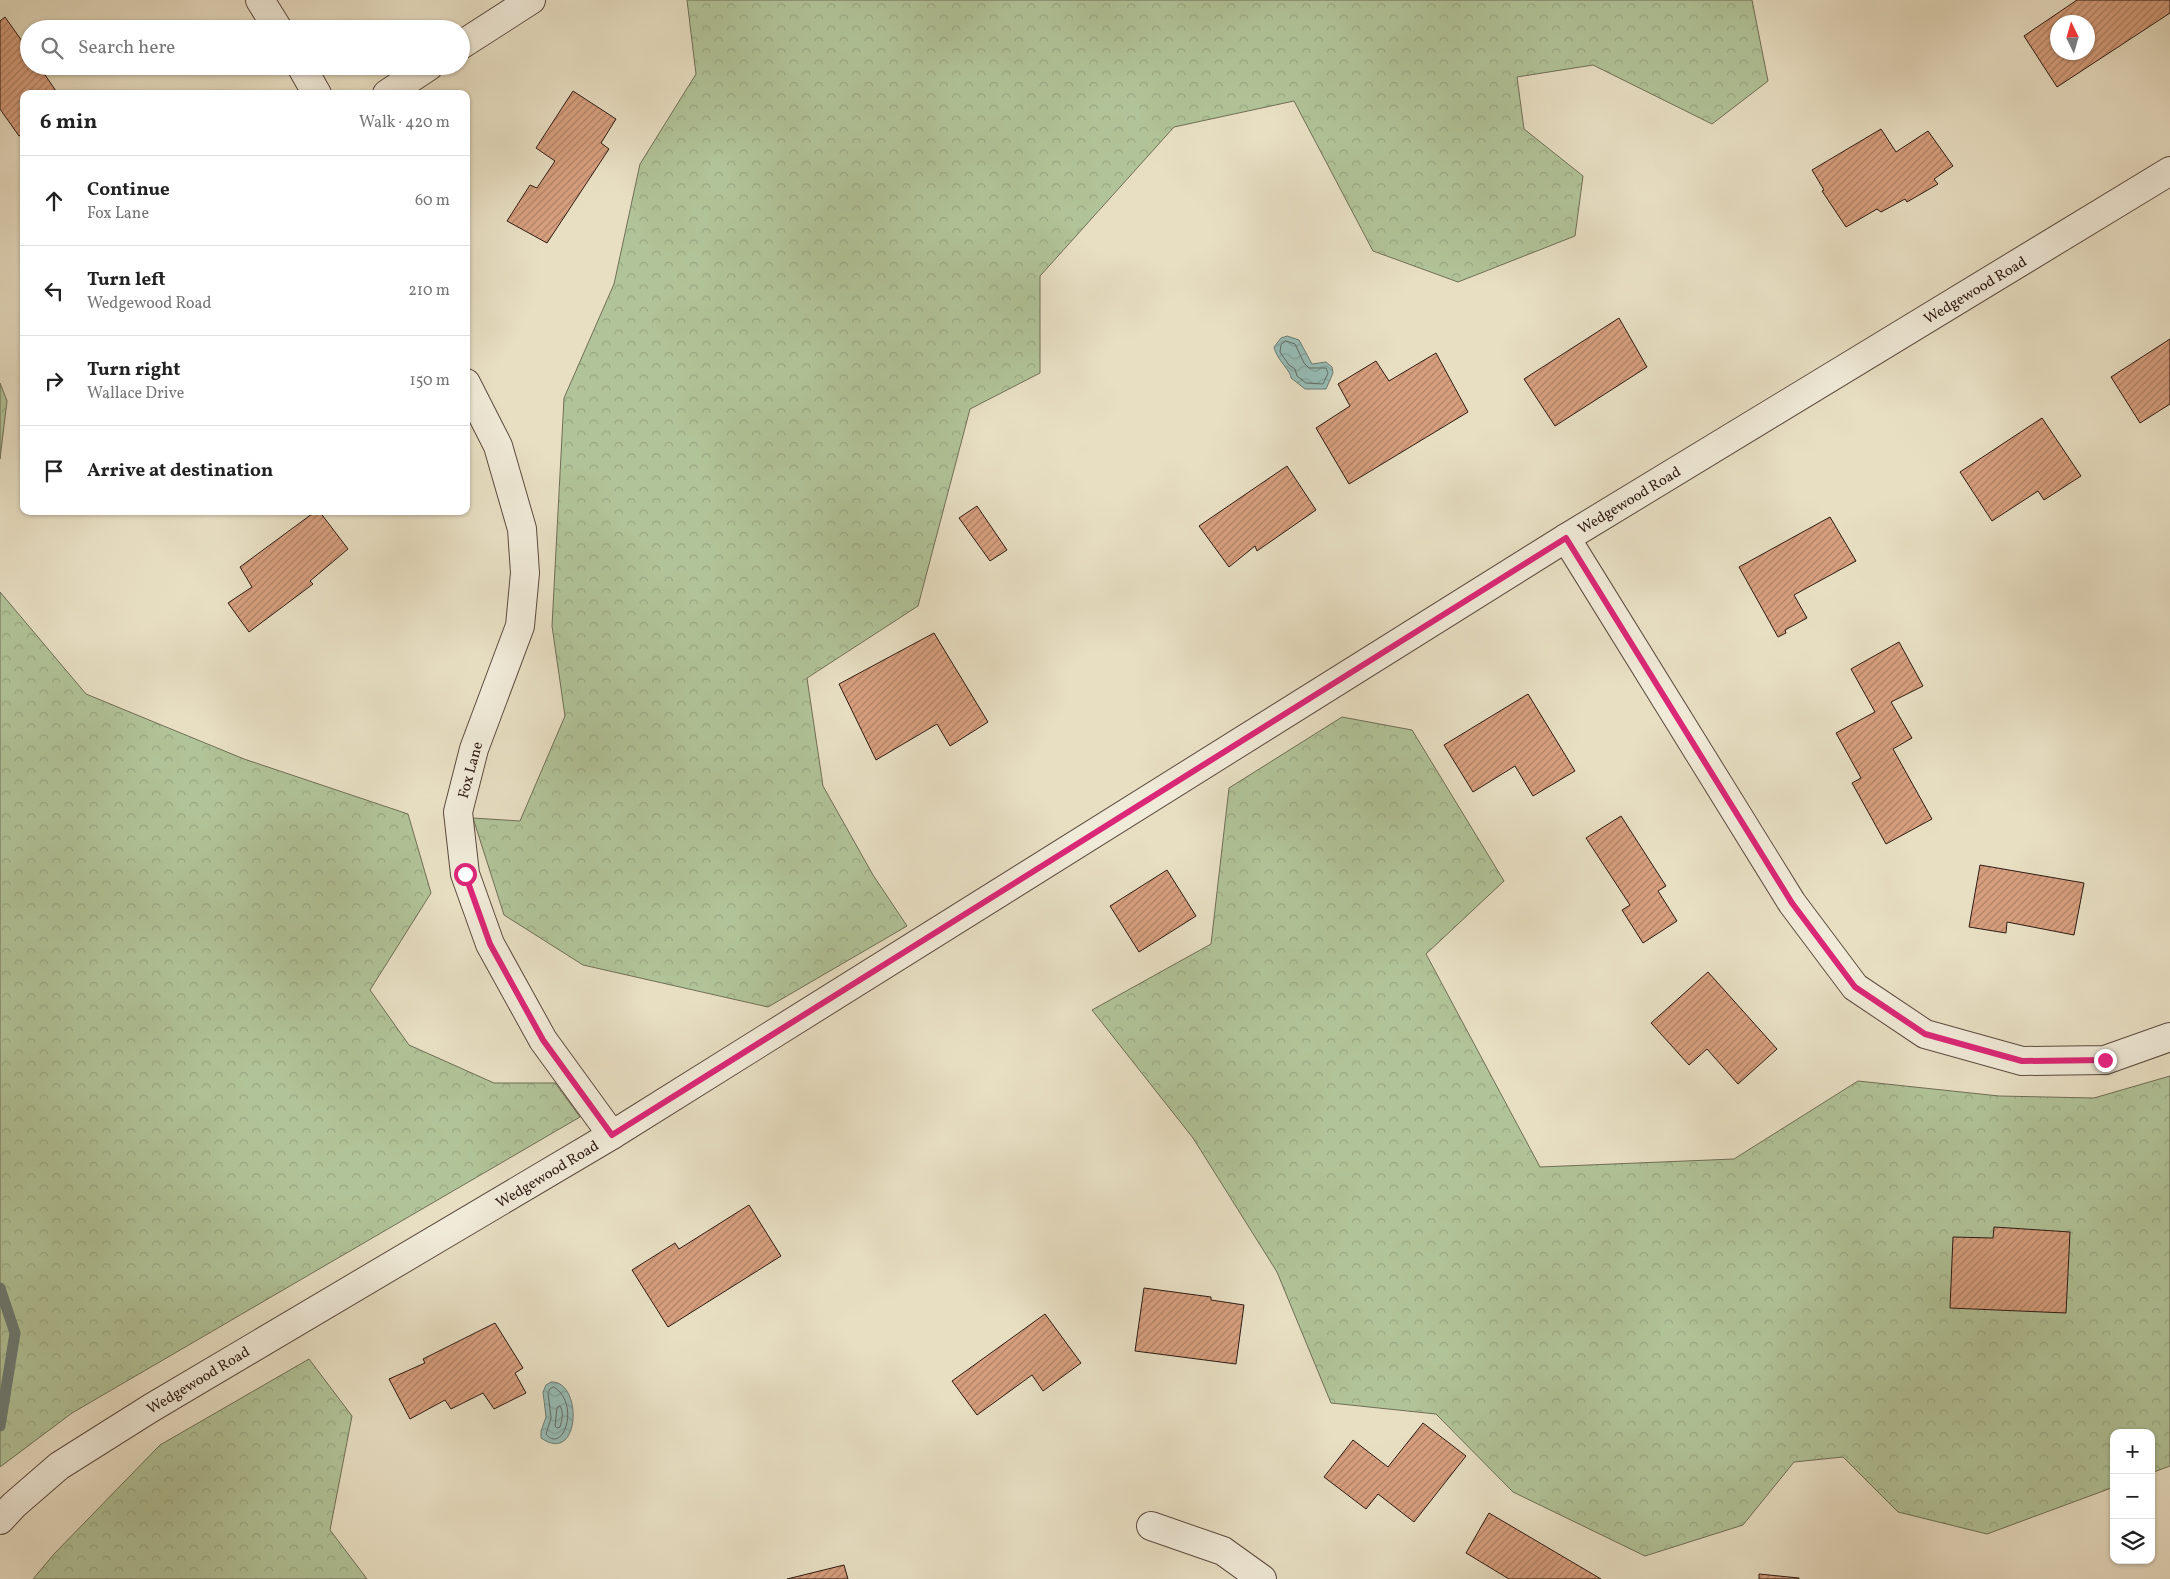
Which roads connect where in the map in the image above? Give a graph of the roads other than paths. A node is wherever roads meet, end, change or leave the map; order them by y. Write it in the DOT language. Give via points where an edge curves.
graph roads {
  1 [pos="260,0"];
  2 [pos="531,0"];
  3 [pos="272,20"];
  4 [pos="470,40"];
  5 [pos="306,75"];
  6 [pos="416,75"];
  7 [pos="315,90"];
  8 [pos="393,90"];
  9 [pos="2170,170"];
  10 [pos="470,392"];
  11 [pos="1566,538"];
  12 [pos="2170,1037"];
  13 [pos="612,1135"];
  14 [pos="0,1520"];
  15 [pos="1151,1526"];
  16 [pos="1262,1579"];
  1 -- 3 [label="street"];
  2 -- 4 [label="street"];
  5 -- 7 [label="street"];
  6 -- 8 [label="street"];
  9 -- 11 [label="street, Wedgewood Road"];
  10 -- 13 [label="street, Fox Lane" via="498,446 522,529 525,573 520,626 474,749 458,812 465,874 490,944 543,1040"];
  11 -- 12 [label="street" via="1792,903 1855,987 1925,1034 2022,1061 2105,1060"];
  11 -- 13 [label="street, Wedgewood Road"];
  13 -- 14 [label="street, Wedgewood Road" via="151,1408 67,1461"];
  15 -- 16 [label="street" via="1223,1551"];
}
